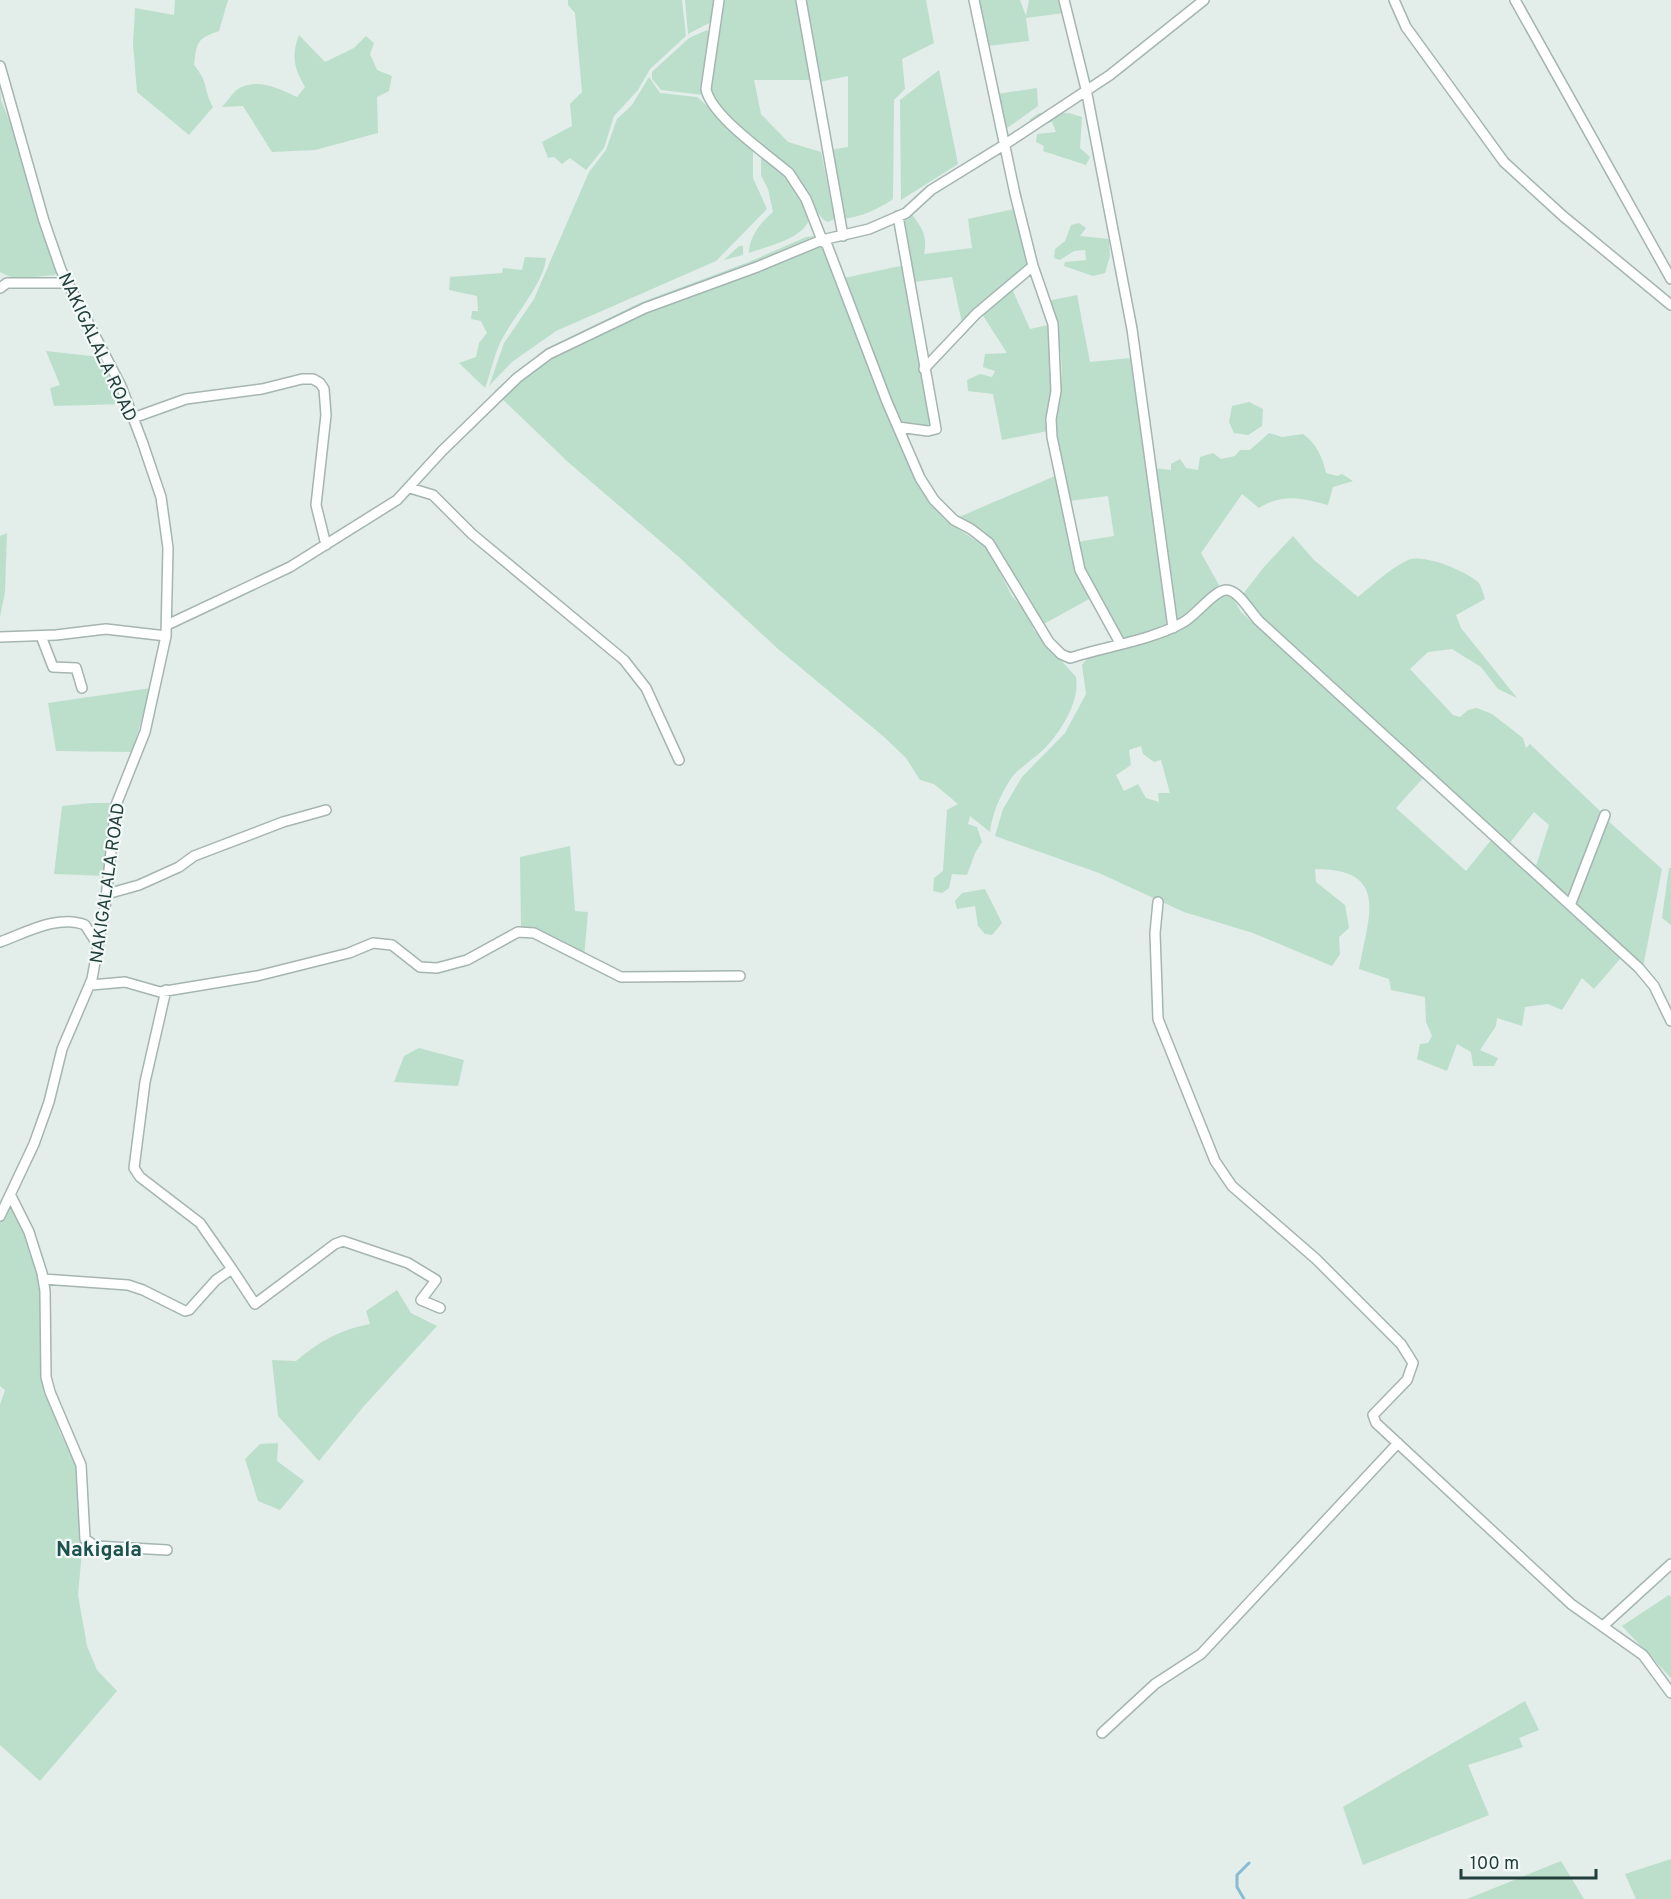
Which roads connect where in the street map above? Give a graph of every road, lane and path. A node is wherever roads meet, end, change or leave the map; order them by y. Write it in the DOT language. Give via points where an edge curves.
graph roads {
  1 [pos="719,0"];
  2 [pos="801,0"];
  3 [pos="974,0"];
  4 [pos="1064,0"];
  5 [pos="1204,0"];
  6 [pos="1394,0"];
  7 [pos="1515,0"];
  8 [pos="0,66"];
  9 [pos="1086,89"];
  10 [pos="1004,145"];
  11 [pos="898,216"];
  12 [pos="843,236"];
  13 [pos="822,240"];
  14 [pos="1034,266"];
  15 [pos="1671,279"];
  16 [pos="2,282"];
  17 [pos="66,283"];
  18 [pos="1671,305"];
  19 [pos="924,369"];
  20 [pos="133,418"];
  21 [pos="898,427"];
  22 [pos="410,488"];
  23 [pos="326,545"];
  24 [pos="167,625"];
  25 [pos="1173,628"];
  26 [pos="40,636"];
  27 [pos="166,636"];
  28 [pos="0,637"];
  29 [pos="1120,643"];
  30 [pos="82,688"];
  31 [pos="679,760"];
  32 [pos="326,810"];
  33 [pos="1605,815"];
  34 [pos="107,894"];
  35 [pos="1158,902"];
  36 [pos="1571,903"];
  37 [pos="103,917"];
  38 [pos="85,925"];
  39 [pos="0,942"];
  40 [pos="98,945"];
  41 [pos="740,976"];
  42 [pos="91,985"];
  43 [pos="166,990"];
  44 [pos="1671,1021"];
  45 [pos="11,1196"];
  46 [pos="0,1216"];
  47 [pos="232,1269"];
  48 [pos="43,1279"];
  49 [pos="440,1308"];
  50 [pos="1398,1443"];
  51 [pos="167,1550"];
  52 [pos="1671,1564"];
  53 [pos="1603,1626"];
  54 [pos="1671,1693"];
  55 [pos="1102,1733"];
  1 -- 13 [label="street" via="708,98 723,117 789,173 806,199"];
  2 -- 12 [label="street"];
  3 -- 10 [label="street"];
  4 -- 9 [label="street"];
  5 -- 9 [label="street" via="1143,51"];
  6 -- 18 [label="street" via="1406,27 1504,162"];
  7 -- 15 [label="street"];
  8 -- 17 [label="street, NAKIGALALA ROAD" via="44,221"];
  9 -- 10 [label="street"];
  9 -- 25 [label="street" via="1132,329"];
  10 -- 11 [label="street" via="931,189"];
  10 -- 14 [label="street"];
  11 -- 12 [label="street"];
  11 -- 19 [label="street"];
  12 -- 13 [label="street"];
  13 -- 21 [label="street"];
  13 -- 22 [label="street" via="645,308 549,354 503,391"];
  14 -- 19 [label="street" via="984,307"];
  14 -- 29 [label="street" via="1053,324 1056,390 1052,437 1075,550 1080,570"];
  16 -- 17 [label="street"];
  17 -- 20 [label="street, NAKIGALALA ROAD" via="121,386"];
  19 -- 21 [label="street" via="936,429"];
  20 -- 23 [label="street" via="186,399 262,389 302,379 320,383 327,415 316,505"];
  20 -- 24 [label="street, NAKIGALALA ROAD" via="163,507 168,548"];
  21 -- 29 [label="street" via="934,500 954,520 988,543 1060,654 1070,658"];
  22 -- 23 [label="street" via="383,510"];
  22 -- 31 [label="street" via="433,495 472,534 624,660 646,688"];
  23 -- 24 [label="street" via="265,580"];
  24 -- 27 [label="street, NAKIGALALA ROAD"];
  25 -- 29 [label="street"];
  25 -- 36 [label="street" via="1195,616 1217,593 1227,590 1238,595 1247,610"];
  26 -- 27 [label="street" via="106,629"];
  26 -- 28 [label="street"];
  26 -- 30 [label="street" via="50,663 56,668 76,668"];
  27 -- 34 [label="street, NAKIGALALA ROAD" via="141,742 116,805"];
  32 -- 34 [label="street" via="194,856 140,885"];
  33 -- 36 [label="street"];
  34 -- 37 [label="street, NAKIGALALA ROAD"];
  35 -- 50 [label="street" via="1158,1019 1215,1161 1232,1186 1316,1259 1401,1344 1413,1363 1407,1380 1373,1415 1376,1423"];
  36 -- 44 [label="street" via="1646,975"];
  37 -- 38 [label="street"];
  37 -- 40 [label="street, NAKIGALALA ROAD"];
  38 -- 39 [label="street" via="74,922 46,926"];
  38 -- 40 [label="street"];
  40 -- 42 [label="street, NAKIGALALA ROAD"];
  41 -- 43 [label="street" via="621,977 534,933 521,932 467,960 442,968 420,967 392,945 373,943 349,953 257,976"];
  42 -- 43 [label="street" via="125,982 152,991"];
  42 -- 45 [label="street, NAKIGALALA ROAD" via="62,1049 45,1115"];
  43 -- 47 [label="street" via="145,1082 134,1168 140,1177 200,1222"];
  45 -- 46 [label="street, NAKIGALALA ROAD"];
  45 -- 48 [label="street" via="29,1232"];
  47 -- 48 [label="street" via="185,1311 128,1285"];
  47 -- 49 [label="street" via="255,1304 343,1241 408,1263 432,1276 436,1280 421,1300"];
  48 -- 51 [label="street" via="46,1377 81,1466 85,1539 95,1546"];
  50 -- 53 [label="street" via="1554,1588"];
  50 -- 55 [label="street" via="1201,1654 1155,1684"];
  52 -- 53 [label="street"];
  53 -- 54 [label="street" via="1643,1655"];
}
